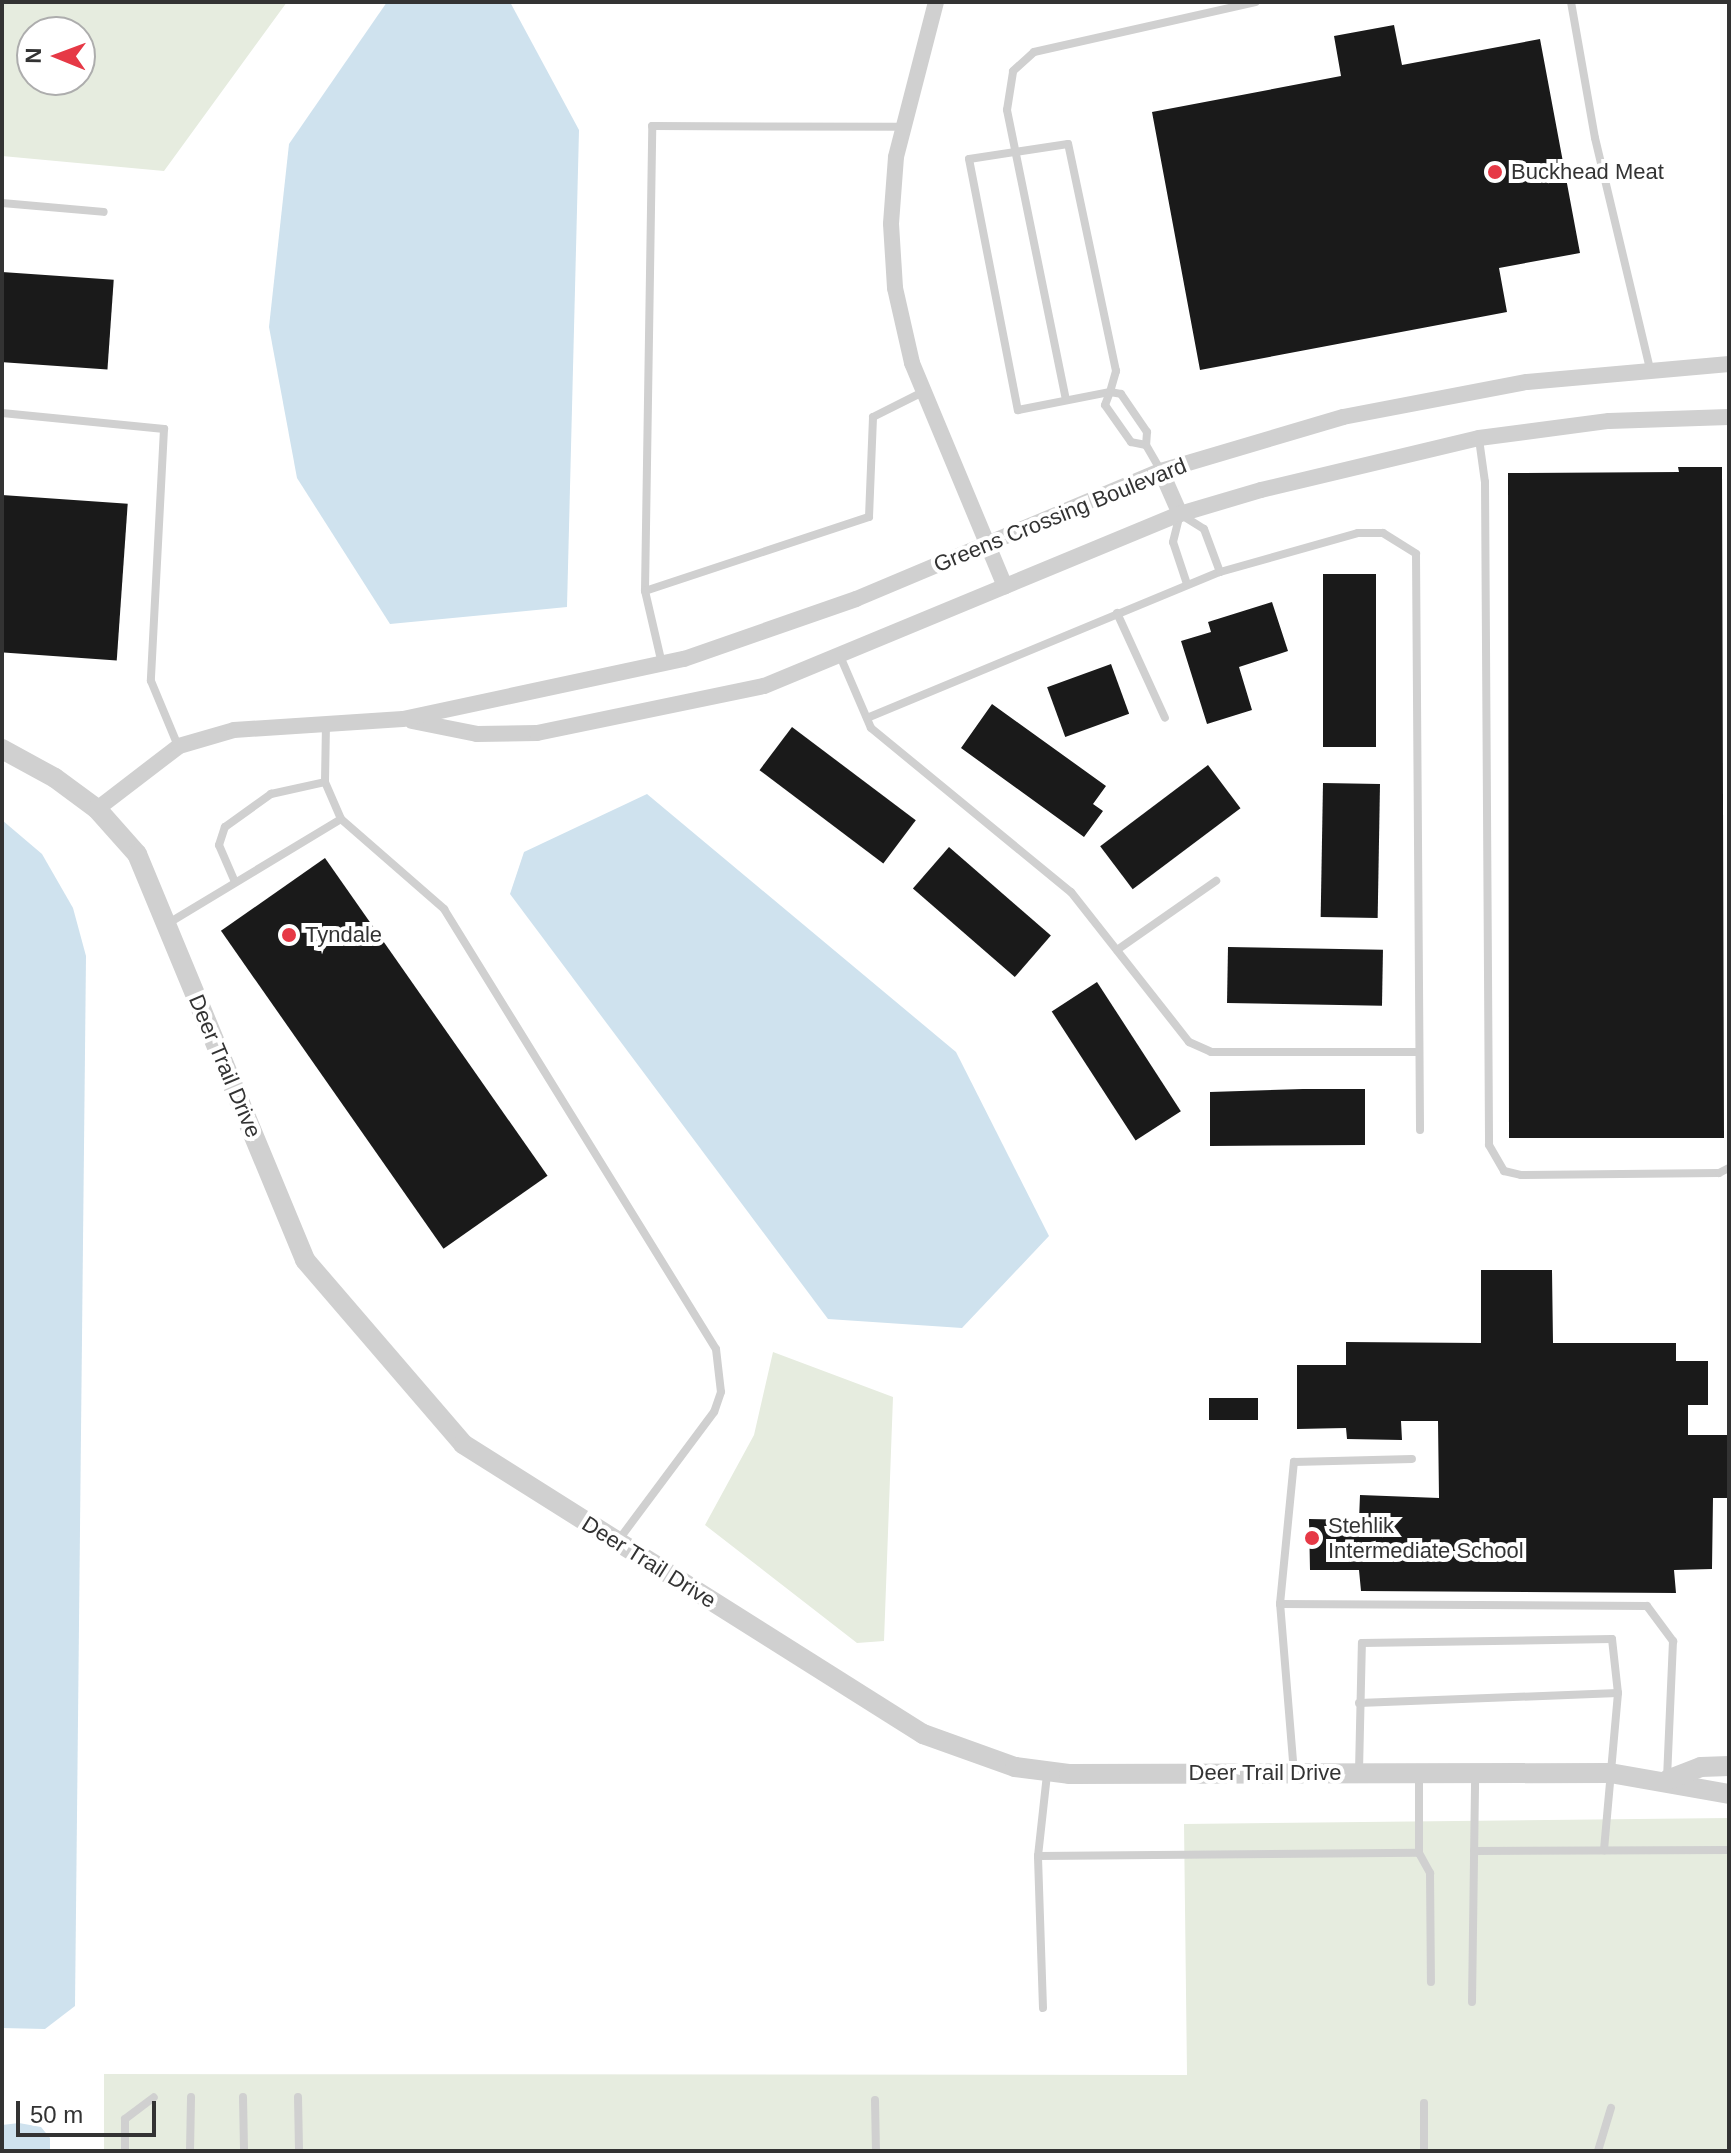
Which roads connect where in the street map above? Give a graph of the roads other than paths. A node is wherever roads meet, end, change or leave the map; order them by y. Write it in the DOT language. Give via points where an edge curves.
graph roads {
  1 [pos="936,2"];
  2 [pos="1255,2"];
  3 [pos="1571,2"];
  4 [pos="902,127"];
  5 [pos="1019,151"];
  6 [pos="2,203"];
  7 [pos="104,212"];
  8 [pos="1729,364"];
  9 [pos="1650,368"];
  10 [pos="924,392"];
  11 [pos="1110,392"];
  12 [pos="1066,400"];
  13 [pos="2,413"];
  14 [pos="1729,417"];
  15 [pos="1479,438"];
  16 [pos="1146,445"];
  17 [pos="1161,471"];
  18 [pos="1180,514"];
  19 [pos="987,543"];
  20 [pos="1220,572"];
  21 [pos="1187,584"];
  22 [pos="1005,586"];
  23 [pos="645,591"];
  24 [pos="1117,613"];
  25 [pos="840,656"];
  26 [pos="662,664"];
  27 [pos="867,718"];
  28 [pos="1165,718"];
  29 [pos="403,719"];
  30 [pos="326,723"];
  31 [pos="179,746"];
  32 [pos="2,749"];
  33 [pos="325,782"];
  34 [pos="97,809"];
  35 [pos="341,819"];
  36 [pos="1216,881"];
  37 [pos="235,882"];
  38 [pos="166,924"];
  39 [pos="1117,950"];
  40 [pos="1419,1052"];
  41 [pos="1420,1130"];
  42 [pos="1729,1168"];
  43 [pos="1412,1459"];
  44 [pos="617,1542"];
  45 [pos="1280,1604"];
  46 [pos="1618,1693"];
  47 [pos="1359,1703"];
  48 [pos="1729,1766"];
  49 [pos="1048,1771"];
  50 [pos="1359,1772"];
  51 [pos="1294,1773"];
  52 [pos="1419,1773"];
  53 [pos="1610,1773"];
  54 [pos="1475,1774"];
  55 [pos="1667,1780"];
  56 [pos="1729,1794"];
  57 [pos="1604,1850"];
  58 [pos="1729,1850"];
  59 [pos="1474,1851"];
  60 [pos="1419,1853"];
  61 [pos="1038,1856"];
  62 [pos="1431,1982"];
  63 [pos="1472,2002"];
  64 [pos="1043,2008"];
  65 [pos="154,2097"];
  66 [pos="191,2097"];
  67 [pos="243,2097"];
  68 [pos="298,2097"];
  69 [pos="875,2100"];
  70 [pos="1424,2103"];
  71 [pos="1611,2108"];
  72 [pos="125,2151"];
  73 [pos="190,2151"];
  74 [pos="244,2151"];
  75 [pos="299,2151"];
  76 [pos="876,2151"];
  77 [pos="1424,2151"];
  78 [pos="1598,2151"];
  1 -- 4 [label="street"];
  2 -- 5 [label="lane" via="1034,52 1013,71 1007,110"];
  3 -- 9 [label="lane" via="1595,138"];
  4 -- 10 [label="street" via="891,224 895,288"];
  4 -- 23 [label="lane" via="652,126"];
  5 -- 11 [label="lane" via="1068,144 1116,371"];
  5 -- 12 [label="lane"];
  5 -- 12 [label="lane" via="969,159 1018,410"];
  6 -- 7 [label="lane"];
  8 -- 9 [label="street, Greens Crossing Boulevard"];
  9 -- 17 [label="street, Greens Crossing Boulevard" via="1436,396"];
  10 -- 19 [label="street"];
  10 -- 23 [label="lane" via="873,417 869,517"];
  11 -- 12 [label="lane"];
  11 -- 16 [label="lane" via="1121,394 1147,432"];
  11 -- 16 [label="lane" via="1105,405 1131,442"];
  13 -- 31 [label="lane" via="164,429 151,681"];
  14 -- 15 [label="street, Greens Crossing Boulevard" via="1609,421"];
  15 -- 18 [label="street, Greens Crossing Boulevard" via="1355,464"];
  15 -- 42 [label="lane" via="1485,482 1489,1145 1504,1171 1521,1175 1719,1173"];
  16 -- 17 [label="lane"];
  17 -- 18 [label="street"];
  17 -- 19 [label="street, Greens Crossing Boulevard"];
  18 -- 20 [label="lane" via="1204,529"];
  18 -- 21 [label="lane" via="1173,542"];
  18 -- 22 [label="street, Greens Crossing Boulevard"];
  19 -- 22 [label="street"];
  19 -- 26 [label="street, Greens Crossing Boulevard" via="759,636"];
  20 -- 21 [label="lane"];
  20 -- 40 [label="lane" via="1358,533 1383,533 1416,554"];
  21 -- 24 [label="lane"];
  22 -- 25 [label="street, Greens Crossing Boulevard"];
  23 -- 26 [label="lane"];
  24 -- 27 [label="lane"];
  24 -- 28 [label="lane"];
  25 -- 27 [label="lane"];
  25 -- 29 [label="street, Greens Crossing Boulevard" via="764,686 537,733 477,734"];
  26 -- 29 [label="street, Greens Crossing Boulevard"];
  27 -- 39 [label="lane" via="871,728 1071,892"];
  29 -- 30 [label="street, Greens Crossing Boulevard"];
  30 -- 31 [label="street, Greens Crossing Boulevard" via="234,730"];
  30 -- 33 [label="lane"];
  31 -- 34 [label="street, Greens Crossing Boulevard"];
  32 -- 34 [label="street, Deer Trail Drive"];
  33 -- 35 [label="lane"];
  33 -- 37 [label="lane" via="271,794 225,827 219,845"];
  34 -- 38 [label="street, Deer Trail Drive" via="137,854"];
  35 -- 37 [label="lane"];
  35 -- 44 [label="lane" via="444,909 716,1349 721,1392 714,1412"];
  36 -- 39 [label="lane"];
  37 -- 38 [label="lane"];
  38 -- 44 [label="street, Deer Trail Drive" via="305,1260 463,1444"];
  39 -- 40 [label="lane" via="1189,1042 1211,1052"];
  40 -- 41 [label="lane"];
  43 -- 45 [label="lane" via="1294,1462"];
  44 -- 49 [label="street, Deer Trail Drive" via="923,1734 966,1753"];
  45 -- 51 [label="lane"];
  45 -- 55 [label="lane" via="1647,1606 1673,1641"];
  46 -- 47 [label="lane"];
  46 -- 47 [label="lane" via="1612,1639 1362,1643"];
  46 -- 53 [label="lane"];
  47 -- 50 [label="lane"];
  48 -- 55 [label="street, Deer Trail Drive" via="1701,1767"];
  49 -- 51 [label="street, Deer Trail Drive"];
  49 -- 61 [label="lane"];
  50 -- 51 [label="street, Deer Trail Drive"];
  50 -- 52 [label="street, Deer Trail Drive"];
  52 -- 54 [label="street, Deer Trail Drive"];
  52 -- 60 [label="lane"];
  53 -- 54 [label="street, Deer Trail Drive"];
  53 -- 55 [label="street, Deer Trail Drive"];
  53 -- 57 [label="lane"];
  54 -- 59 [label="lane"];
  55 -- 56 [label="street, Deer Trail Drive"];
  57 -- 58 [label="lane"];
  57 -- 59 [label="lane"];
  59 -- 63 [label="lane"];
  60 -- 61 [label="lane"];
  60 -- 62 [label="lane" via="1430,1873"];
  61 -- 64 [label="lane"];
  65 -- 72 [label="lane" via="125,2119"];
  66 -- 73 [label="lane"];
  67 -- 74 [label="lane"];
  68 -- 75 [label="lane"];
  69 -- 76 [label="lane"];
  70 -- 77 [label="lane"];
  71 -- 78 [label="lane"];
}
